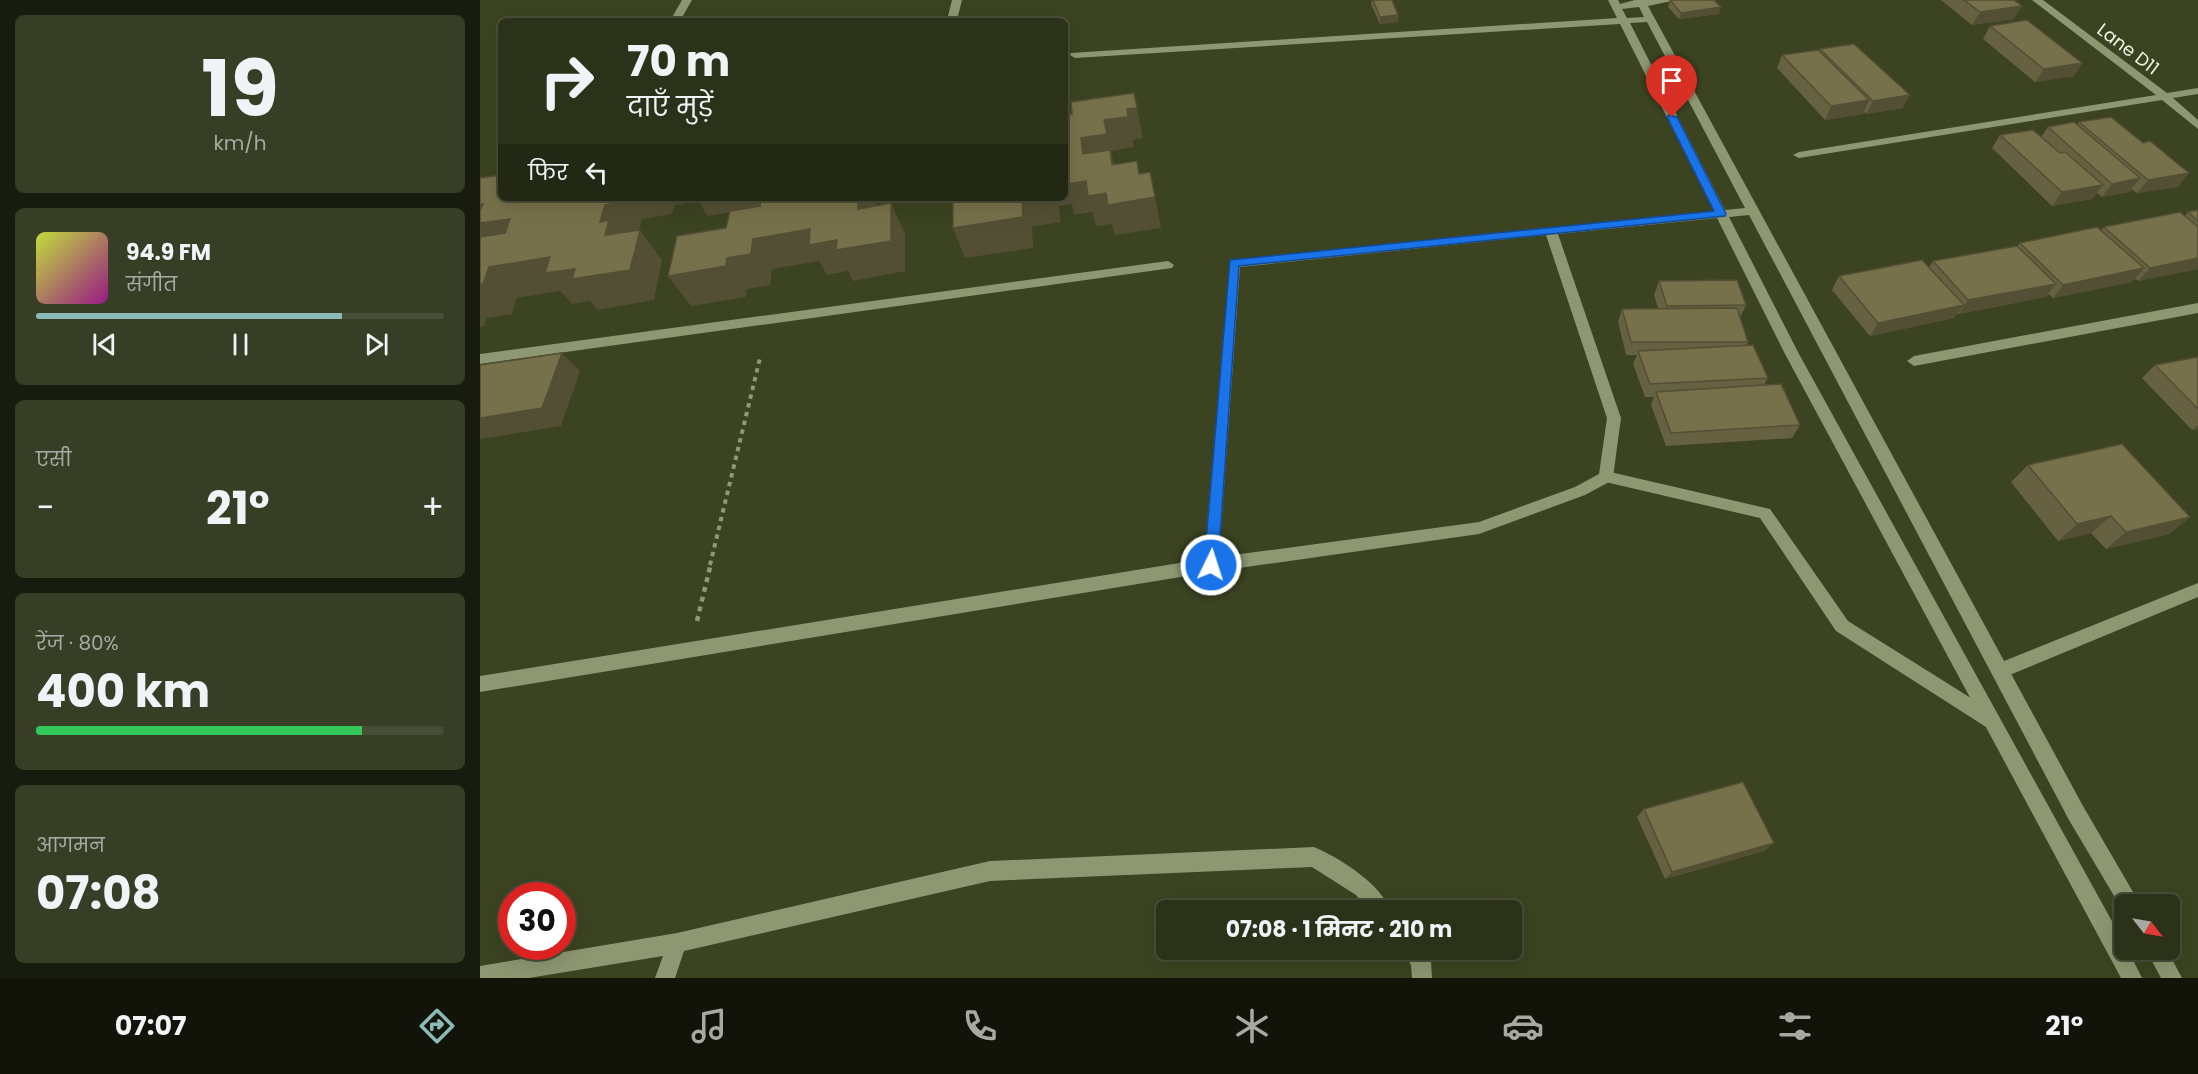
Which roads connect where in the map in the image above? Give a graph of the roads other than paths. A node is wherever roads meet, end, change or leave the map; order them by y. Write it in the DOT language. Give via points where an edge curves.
graph roads {
  1 [pos="687,0"];
  2 [pos="957,0"];
  3 [pos="1671,0"];
  4 [pos="2037,0"];
  5 [pos="1641,2"];
  6 [pos="1618,9"];
  7 [pos="953,16"];
  8 [pos="677,18"];
  9 [pos="1651,19"];
  10 [pos="1075,55"];
  11 [pos="2198,91"];
  12 [pos="2164,96"];
  13 [pos="2198,126"];
  14 [pos="1799,155"];
  15 [pos="1750,211"];
  16 [pos="1721,214"];
  17 [pos="1551,231"];
  18 [pos="1168,265"];
  19 [pos="2198,308"];
  20 [pos="480,358"];
  21 [pos="1914,361"];
  22 [pos="1606,477"];
  23 [pos="1211,565"];
  24 [pos="2198,590"];
  25 [pos="2000,671"];
  26 [pos="480,684"];
  27 [pos="1992,721"];
  28 [pos="2124,894"];
  29 [pos="1372,900"];
  30 [pos="677,943"];
  31 [pos="1420,960"];
  32 [pos="2162,960"];
  33 [pos="480,976"];
  34 [pos="665,978"];
  35 [pos="1422,978"];
  36 [pos="2132,978"];
  37 [pos="2172,978"];
  1 -- 8 [label="street"];
  2 -- 7 [label="street"];
  3 -- 5 [label="street"];
  4 -- 12 [label="street, Lane D11"];
  5 -- 6 [label="street"];
  5 -- 9 [label="street"];
  6 -- 9 [label="street"];
  6 -- 10 [label="street"];
  6 -- 16 [label="street"];
  9 -- 15 [label="street"];
  11 -- 12 [label="street"];
  12 -- 13 [label="street, Lane D11"];
  12 -- 14 [label="street"];
  15 -- 16 [label="street"];
  15 -- 25 [label="street"];
  16 -- 17 [label="street"];
  16 -- 27 [label="street" via="1792,354"];
  17 -- 22 [label="street" via="1614,418"];
  17 -- 23 [label="street" via="1234,262"];
  18 -- 20 [label="street"];
  19 -- 21 [label="street"];
  22 -- 23 [label="street" via="1580,491 1479,528"];
  22 -- 27 [label="street" via="1765,513 1842,626"];
  23 -- 26 [label="street"];
  24 -- 25 [label="street"];
  25 -- 28 [label="street"];
  27 -- 36 [label="street"];
  29 -- 30 [label="street" via="1363,888 1314,857 990,871"];
  30 -- 33 [label="street"];
  30 -- 34 [label="street"];
  31 -- 35 [label="street"];
  32 -- 37 [label="street"];
}
